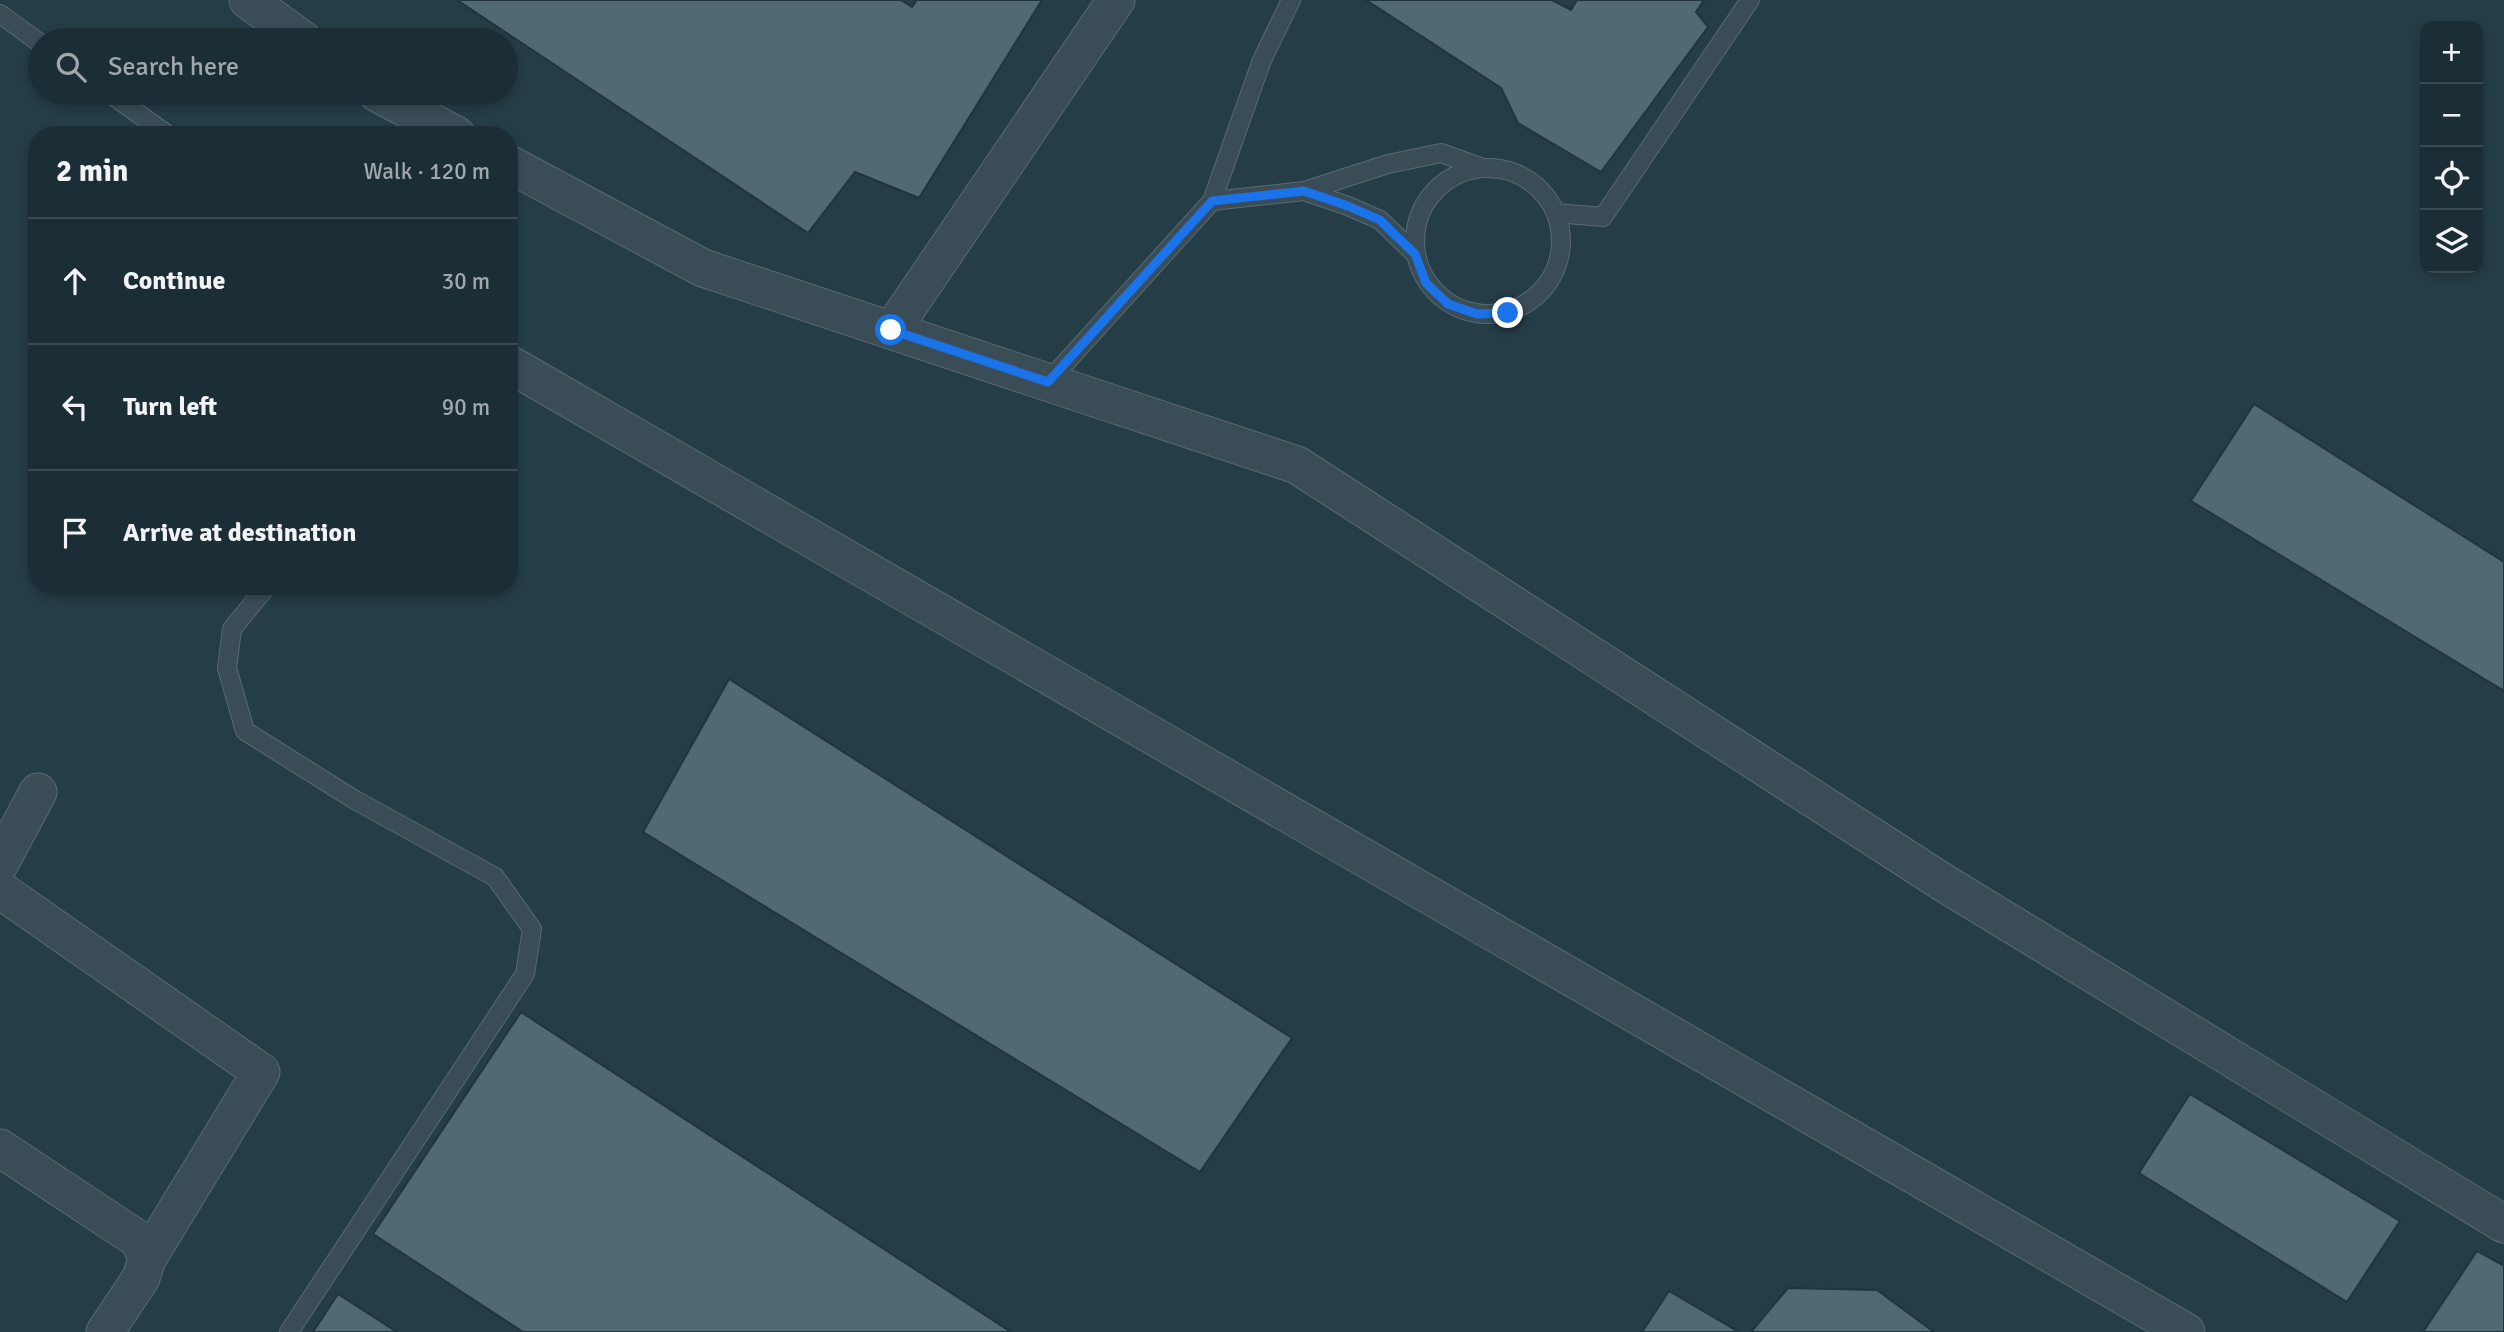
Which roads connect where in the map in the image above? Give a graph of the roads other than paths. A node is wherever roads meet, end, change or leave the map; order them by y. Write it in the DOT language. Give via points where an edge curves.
graph roads {
  1 [pos="248,0"];
  2 [pos="1116,0"];
  3 [pos="1291,0"];
  4 [pos="1750,0"];
  5 [pos="0,14"];
  6 [pos="286,28"];
  7 [pos="28,34"];
  8 [pos="126,105"];
  9 [pos="400,105"];
  10 [pos="155,126"];
  11 [pos="439,126"];
  12 [pos="1483,168"];
  13 [pos="518,169"];
  14 [pos="1304,191"];
  15 [pos="1212,201"];
  16 [pos="1556,214"];
  17 [pos="1415,254"];
  18 [pos="891,330"];
  19 [pos="518,369"];
  20 [pos="1048,382"];
  21 [pos="260,595"];
  22 [pos="38,792"];
  23 [pos="0,863"];
  24 [pos="0,890"];
  25 [pos="0,1149"];
  26 [pos="2504,1224"];
  27 [pos="147,1259"];
  28 [pos="105,1332"];
  29 [pos="289,1332"];
  30 [pos="2186,1332"];
  1 -- 6 [label="street"];
  2 -- 18 [label="street"];
  3 -- 15 [label="lane" via="1262,60"];
  4 -- 16 [label="lane" via="1603,217"];
  5 -- 7 [label="lane"];
  8 -- 10 [label="lane"];
  9 -- 11 [label="street"];
  12 -- 14 [label="lane" via="1441,153 1388,164"];
  12 -- 16 [label="lane" via="1513,172 1539,189"];
  12 -- 17 [label="lane" via="1453,176 1429,196 1416,223"];
  13 -- 18 [label="street" via="703,268"];
  14 -- 15 [label="lane"];
  14 -- 17 [label="lane" via="1380,220"];
  15 -- 20 [label="lane"];
  16 -- 17 [label="lane" via="1562,244 1554,274 1536,298 1508,313 1477,314 1448,304 1426,283"];
  18 -- 20 [label="street"];
  19 -- 30 [label="street"];
  20 -- 26 [label="street" via="1297,465 1944,883"];
  21 -- 29 [label="lane" via="232,629 227,668 245,731 355,800 495,877 532,929 525,974"];
  22 -- 23 [label="street"];
  24 -- 27 [label="street" via="261,1072"];
  25 -- 27 [label="street" via="139,1240"];
  27 -- 28 [label="street" via="141,1278"];
}
